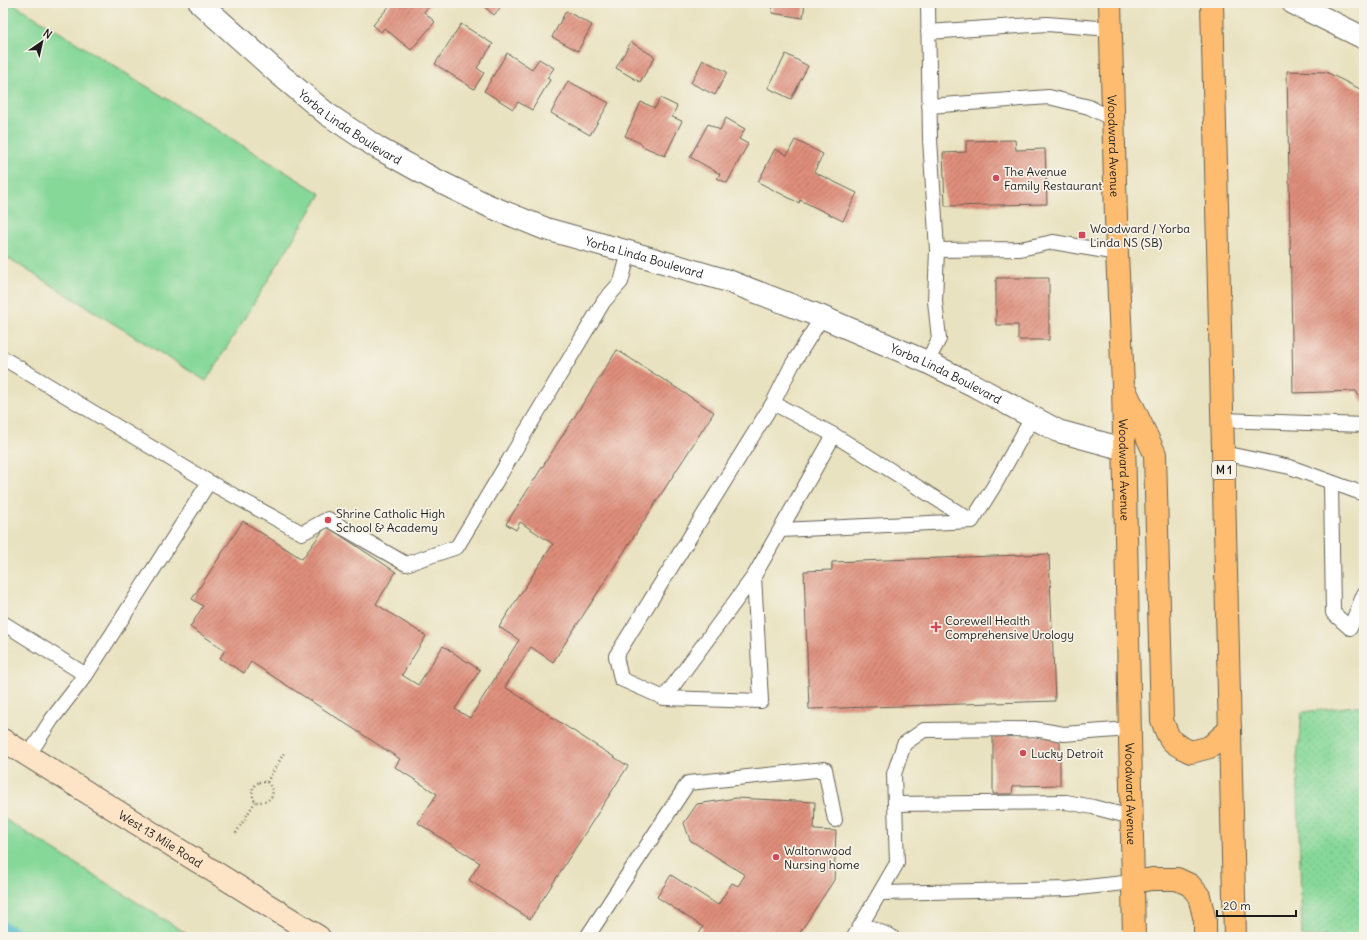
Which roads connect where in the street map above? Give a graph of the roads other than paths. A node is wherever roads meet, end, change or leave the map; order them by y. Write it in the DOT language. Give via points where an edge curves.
graph roads {
  1 [pos="200,3"];
  2 [pos="220,3"];
  3 [pos="928,3"];
  4 [pos="1110,3"];
  5 [pos="1212,3"];
  6 [pos="1293,3"];
  7 [pos="226,27"];
  8 [pos="1111,29"];
  9 [pos="928,32"];
  10 [pos="1362,33"];
  11 [pos="929,106"];
  12 [pos="1114,120"];
  13 [pos="937,250"];
  14 [pos="629,252"];
  15 [pos="1117,253"];
  16 [pos="822,317"];
  17 [pos="3,358"];
  18 [pos="927,362"];
  19 [pos="1123,385"];
  20 [pos="773,403"];
  21 [pos="1032,418"];
  22 [pos="1223,420"];
  23 [pos="1364,424"];
  24 [pos="834,436"];
  25 [pos="1124,449"];
  26 [pos="1224,453"];
  27 [pos="209,482"];
  28 [pos="1331,482"];
  29 [pos="1364,494"];
  30 [pos="972,520"];
  31 [pos="781,530"];
  32 [pos="754,576"];
  33 [pos="1364,594"];
  34 [pos="3,623"];
  35 [pos="86,675"];
  36 [pos="664,698"];
  37 [pos="1129,729"];
  38 [pos="1230,729"];
  39 [pos="3,740"];
  40 [pos="28,756"];
  41 [pos="895,804"];
  42 [pos="1132,817"];
  43 [pos="835,820"];
  44 [pos="1133,882"];
  45 [pos="880,893"];
  46 [pos="862,924"];
  47 [pos="306,934"];
  48 [pos="587,937"];
  49 [pos="854,937"];
  50 [pos="892,937"];
  51 [pos="1134,937"];
  52 [pos="1205,937"];
  53 [pos="1236,937"];
  1 -- 7 [label="street, Yorba Linda Boulevard"];
  2 -- 7 [label="street"];
  3 -- 9 [label="lane"];
  4 -- 8 [label="main road, Woodward Avenue"];
  5 -- 22 [label="main road, M 1"];
  6 -- 10 [label="street"];
  7 -- 14 [label="street, Yorba Linda Boulevard" via="327,114 392,156 489,206 546,229"];
  8 -- 9 [label="lane" via="1047,24"];
  8 -- 12 [label="main road, Woodward Avenue"];
  9 -- 11 [label="lane"];
  11 -- 12 [label="lane" via="1049,97 1089,108"];
  11 -- 13 [label="lane"];
  12 -- 15 [label="main road, Woodward Avenue"];
  13 -- 15 [label="lane" via="1020,249 1053,242"];
  13 -- 18 [label="lane" via="935,301 939,339"];
  14 -- 16 [label="street, Yorba Linda Boulevard" via="728,281"];
  14 -- 27 [label="lane" via="621,282 604,301 457,546 406,564 328,519 302,534"];
  15 -- 19 [label="main road, Woodward Avenue"];
  16 -- 18 [label="street, Yorba Linda Boulevard"];
  16 -- 20 [label="lane" via="792,365"];
  17 -- 27 [label="lane"];
  18 -- 21 [label="street, Yorba Linda Boulevard"];
  19 -- 25 [label="main road, Woodward Avenue"];
  19 -- 38 [label="main road" via="1155,454 1162,720 1167,736 1177,746 1191,752 1210,747"];
  20 -- 24 [label="lane"];
  20 -- 36 [label="lane" via="616,656 621,679"];
  21 -- 25 [label="street, Yorba Linda Boulevard" via="1058,432"];
  21 -- 30 [label="lane"];
  22 -- 23 [label="lane"];
  22 -- 26 [label="main road, M 1"];
  24 -- 30 [label="lane"];
  24 -- 31 [label="lane"];
  25 -- 37 [label="main road, Woodward Avenue"];
  26 -- 28 [label="lane" via="1290,467"];
  26 -- 38 [label="main road, M 1"];
  27 -- 35 [label="lane"];
  28 -- 29 [label="lane"];
  28 -- 33 [label="lane" via="1333,613 1350,628"];
  30 -- 31 [label="lane"];
  31 -- 32 [label="lane"];
  32 -- 36 [label="lane"];
  32 -- 36 [label="lane" via="761,701"];
  34 -- 35 [label="lane"];
  35 -- 40 [label="lane" via="52,719"];
  37 -- 41 [label="lane" via="1064,734 1034,729 924,730 904,744 894,774"];
  37 -- 42 [label="main road, Woodward Avenue"];
  38 -- 53 [label="main road, M 1"];
  39 -- 40 [label="main road, West 13 Mile Road"];
  40 -- 47 [label="main road, West 13 Mile Road"];
  41 -- 42 [label="lane" via="1066,802"];
  41 -- 45 [label="lane" via="897,862"];
  42 -- 44 [label="main road, Woodward Avenue"];
  43 -- 48 [label="lane" via="825,769 688,783"];
  44 -- 45 [label="lane" via="1069,889"];
  44 -- 51 [label="main road, Woodward Avenue"];
  44 -- 52 [label="main road" via="1177,878 1190,885 1199,896 1205,921"];
  45 -- 46 [label="lane"];
  46 -- 49 [label="lane"];
  46 -- 50 [label="lane"];
}
